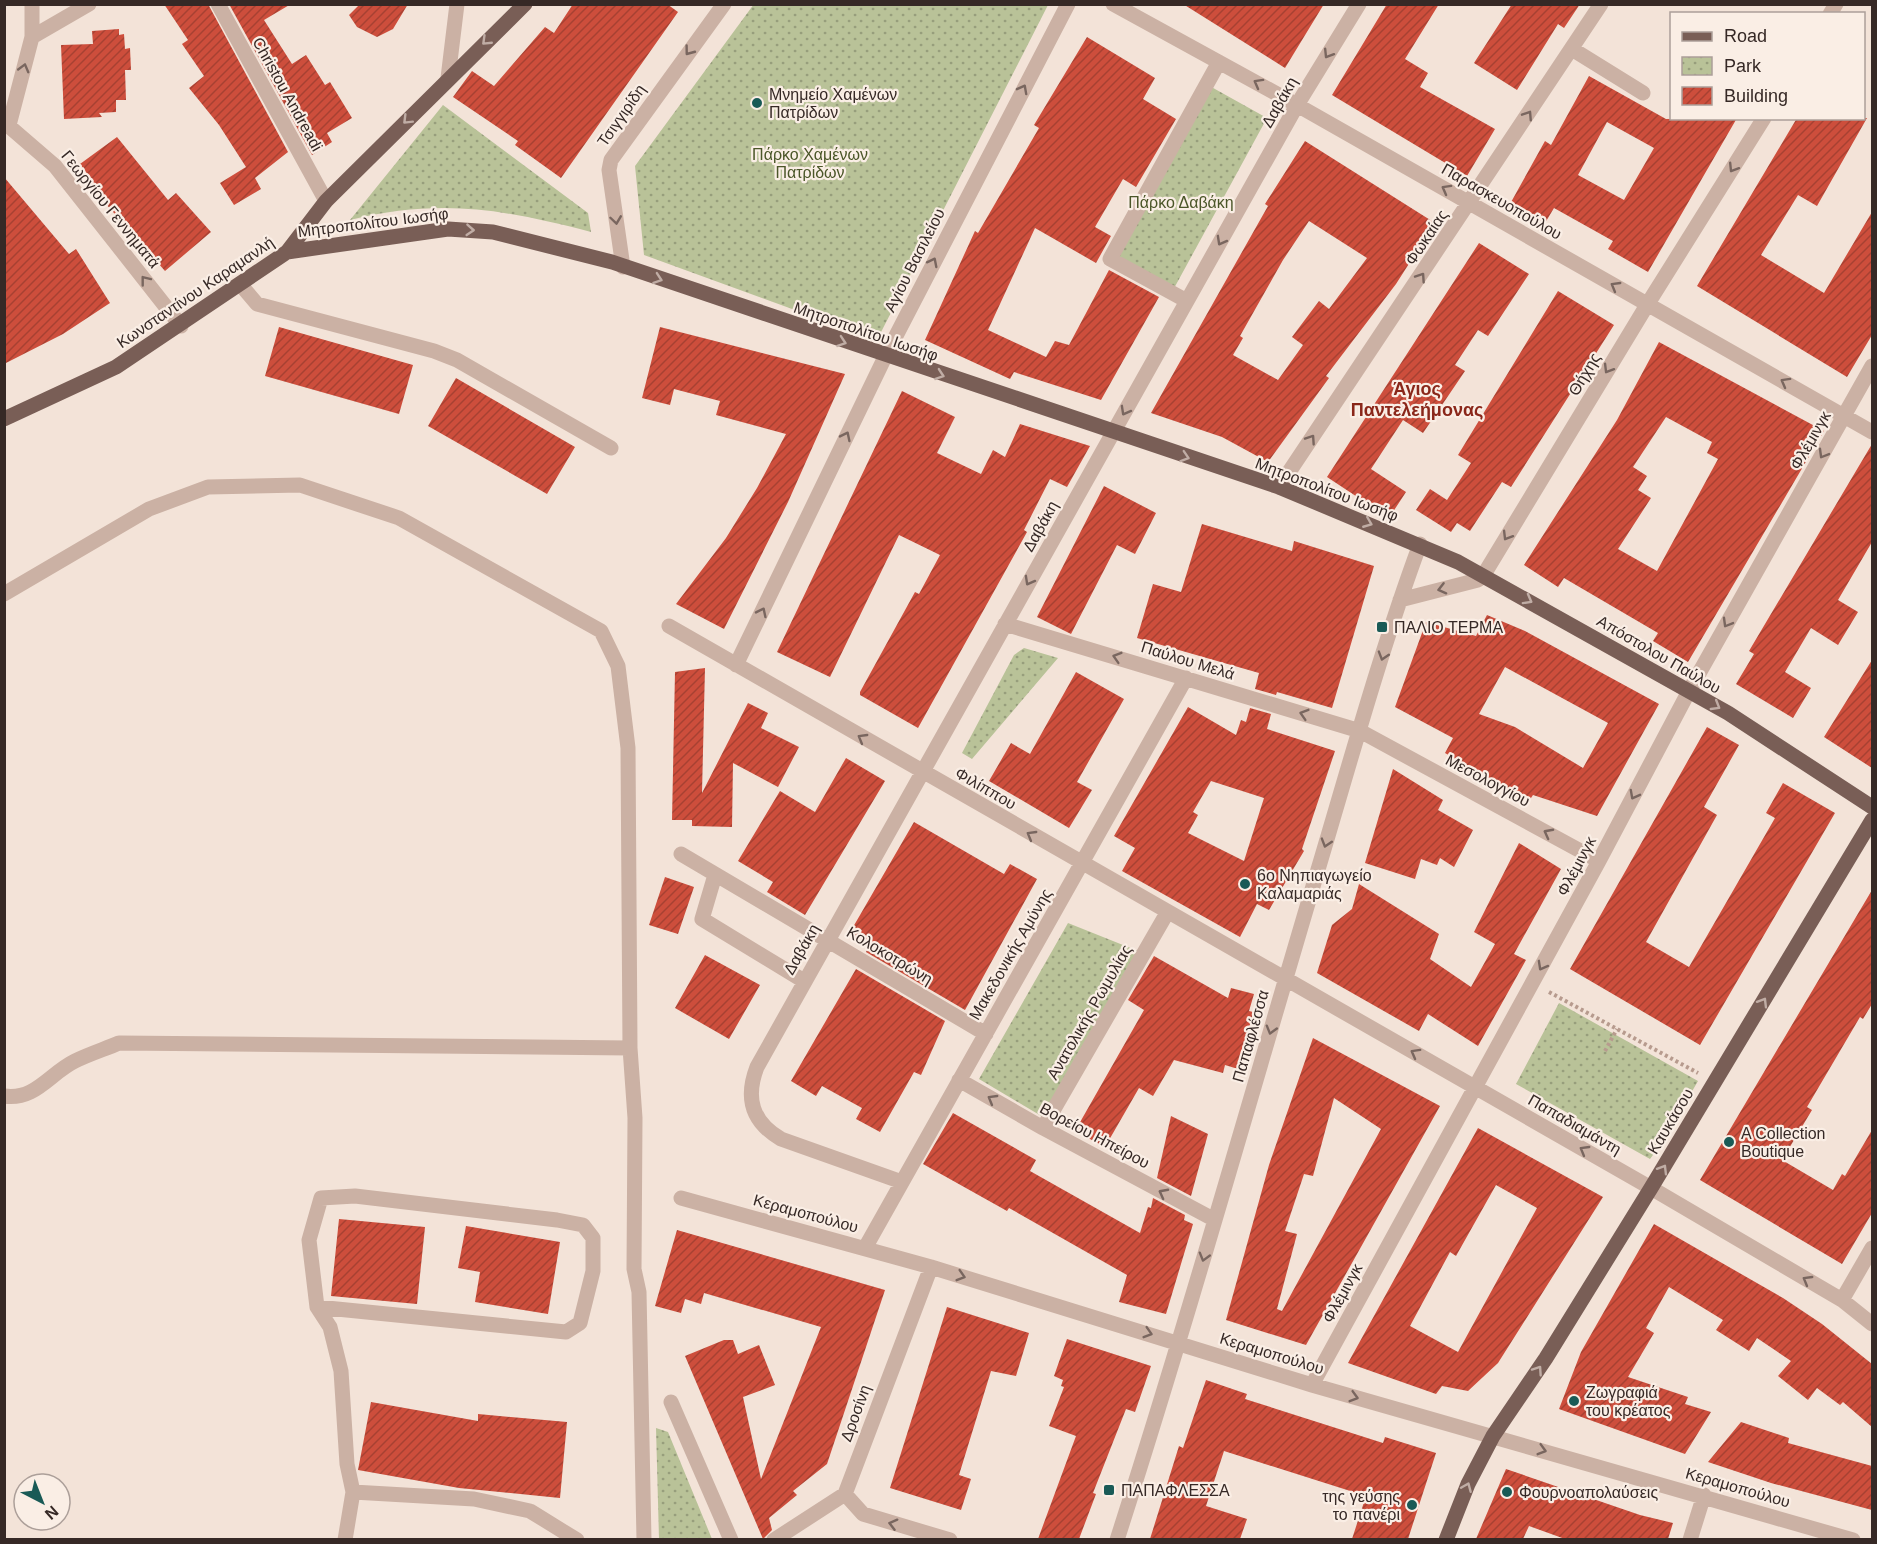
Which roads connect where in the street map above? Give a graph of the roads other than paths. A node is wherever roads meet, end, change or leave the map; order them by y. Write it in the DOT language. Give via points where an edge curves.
graph roads {
  1 [pos="32,4"];
  2 [pos="89,4"];
  3 [pos="218,4"];
  4 [pos="457,4"];
  5 [pos="525,4"];
  6 [pos="724,4"];
  7 [pos="1068,4"];
  8 [pos="1113,4"];
  9 [pos="1359,4"];
  10 [pos="1601,4"];
  11 [pos="32,37"];
  12 [pos="1572,49"];
  13 [pos="1219,62"];
  14 [pos="448,78"];
  15 [pos="1643,93"];
  16 [pos="1297,105"];
  17 [pos="1763,120"];
  18 [pos="7,124"];
  19 [pos="326,201"];
  20 [pos="1471,203"];
  21 [pos="287,252"];
  22 [pos="623,267"];
  23 [pos="240,284"];
  24 [pos="1187,301"];
  25 [pos="1647,305"];
  26 [pos="181,326"];
  27 [pos="885,357"];
  28 [pos="1872,366"];
  29 [pos="1845,416"];
  30 [pos="4,419"];
  31 [pos="1872,432"];
  32 [pos="1112,433"];
  33 [pos="611,448"];
  34 [pos="1279,488"];
  35 [pos="1420,544"];
  36 [pos="1483,576"];
  37 [pos="4,594"];
  38 [pos="1400,600"];
  39 [pos="1005,624"];
  40 [pos="669,626"];
  41 [pos="736,664"];
  42 [pos="1186,678"];
  43 [pos="1689,690"];
  44 [pos="1360,731"];
  45 [pos="922,772"];
  46 [pos="1872,807"];
  47 [pos="1872,820"];
  48 [pos="681,854"];
  49 [pos="1599,861"];
  50 [pos="1082,864"];
  51 [pos="716,875"];
  52 [pos="1167,913"];
  53 [pos="828,939"];
  54 [pos="804,981"];
  55 [pos="1285,981"];
  56 [pos="986,1034"];
  57 [pos="630,1048"];
  58 [pos="959,1080"];
  59 [pos="1476,1087"];
  60 [pos="4,1096"];
  61 [pos="1043,1128"];
  62 [pos="902,1182"];
  63 [pos="1651,1188"];
  64 [pos="681,1198"];
  65 [pos="1215,1220"];
  66 [pos="865,1248"];
  67 [pos="1872,1248"];
  68 [pos="931,1267"];
  69 [pos="1842,1300"];
  70 [pos="318,1306"];
  71 [pos="1872,1324"];
  72 [pos="1180,1343"];
  73 [pos="1312,1385"];
  74 [pos="671,1402"];
  75 [pos="1493,1436"];
  76 [pos="353,1492"];
  77 [pos="844,1494"];
  78 [pos="1704,1495"];
  79 [pos="345,1539"];
  80 [pos="577,1539"];
  81 [pos="644,1539"];
  82 [pos="731,1539"];
  83 [pos="774,1539"];
  84 [pos="950,1539"];
  85 [pos="1118,1539"];
  86 [pos="1446,1539"];
  87 [pos="1690,1539"];
  88 [pos="1853,1539"];
  1 -- 11 [label="street"];
  2 -- 11 [label="street"];
  3 -- 19 [label="street, Christou Andreadi"];
  4 -- 14 [label="street"];
  5 -- 14 [label="main road, Κωνσταντίνου Καραμανλή, one-way"];
  6 -- 22 [label="street, Τσιγγιρίδη, one-way" via="611,160 609,170"];
  27 -- 7 [label="street, Αγίου Βασιλείου, one-way"];
  8 -- 13 [label="street, Παρασκευοπούλου"];
  9 -- 16 [label="street, Δαβάκη, one-way"];
  10 -- 12 [label="street, Φωκαίας"];
  18 -- 11 [label="street, one-way"];
  12 -- 15 [label="street"];
  20 -- 12 [label="street, Φωκαίας, one-way"];
  16 -- 13 [label="street, Παρασκευοπούλου, one-way"];
  13 -- 24 [label="street" via="1110,259"];
  14 -- 19 [label="main road, Κωνσταντίνου Καραμανλή, one-way"];
  20 -- 16 [label="street, Παρασκευοπούλου, one-way"];
  16 -- 24 [label="street, Δαβάκη, one-way"];
  17 -- 25 [label="street, Θήχης, one-way"];
  26 -- 18 [label="street, Γεωργίου Γεννηματά, one-way" via="55,166"];
  19 -- 21 [label="main road, Κωνσταντίνου Καραμανλή"];
  25 -- 20 [label="street, Παρασκευοπούλου, one-way"];
  34 -- 20 [label="street, Φωκαίας, one-way"];
  21 -- 22 [label="main road, Μητροπολίτου Ιωσήφ, one-way" via="448,229 493,232"];
  21 -- 23 [label="main road, Κωνσταντίνου Καραμανλή"];
  22 -- 27 [label="main road, Μητροπολίτου Ιωσήφ, one-way"];
  23 -- 26 [label="main road, Κωνσταντίνου Καραμανλή"];
  23 -- 33 [label="street" via="257,304 457,360"];
  24 -- 32 [label="street, Δαβάκη, one-way"];
  29 -- 25 [label="street, Παρασκευοπούλου, one-way"];
  25 -- 36 [label="street, Θήχης, one-way"];
  26 -- 30 [label="main road, Κωνσταντίνου Καραμανλή" via="116,367"];
  27 -- 32 [label="main road, Μητροπολίτου Ιωσήφ, one-way"];
  41 -- 27 [label="street, Αγίου Βασιλείου, one-way"];
  28 -- 29 [label="street, Φλέμινγκ"];
  29 -- 31 [label="street, Παρασκευοπούλου"];
  29 -- 43 [label="street, Φλέμινγκ, one-way"];
  32 -- 34 [label="main road, Μητροπολίτου Ιωσήφ, one-way"];
  32 -- 39 [label="street, Δαβάκη, one-way"];
  34 -- 35 [label="main road, Μητροπολίτου Ιωσήφ, one-way"];
  35 -- 36 [label="main road, Απόστολου Παύλου"];
  35 -- 38 [label="street, Παπαφλέσσα"];
  36 -- 38 [label="street, one-way"];
  36 -- 43 [label="main road, Απόστολου Παύλου, one-way"];
  37 -- 57 [label="street" via="148,509 208,488 300,485 399,518 601,631 618,666 628,748"];
  38 -- 44 [label="street, Παπαφλέσσα, one-way"];
  42 -- 39 [label="street, Παύλου Μελά, one-way"];
  39 -- 45 [label="street, Δαβάκη"];
  40 -- 41 [label="street, Φιλίππου"];
  45 -- 41 [label="street, Φιλίππου, one-way"];
  44 -- 42 [label="street, Παύλου Μελά, one-way"];
  42 -- 50 [label="street, Μακεδονικής Αμύνης"];
  43 -- 46 [label="main road, Απόστολου Παύλου, one-way"];
  43 -- 49 [label="street, Φλέμινγκ, one-way"];
  49 -- 44 [label="street, Μεσολογγίου, one-way"];
  44 -- 55 [label="street, Παπαφλέσσα, one-way"];
  50 -- 45 [label="street, Φιλίππου, one-way"];
  45 -- 53 [label="street, Δαβάκη"];
  63 -- 47 [label="main road, Καυκάσου, one-way"];
  48 -- 51 [label="street, Κολοκοτρώνη"];
  49 -- 59 [label="street, Φλέμινγκ, one-way"];
  50 -- 52 [label="street, Φιλίππου"];
  50 -- 56 [label="street, Μακεδονικής Αμύνης"];
  51 -- 53 [label="street, Κολοκοτρώνη"];
  51 -- 54 [label="street" via="702,919"];
  52 -- 55 [label="street, Φιλίππου"];
  52 -- 61 [label="street, Ανατολικής Ρωμυλίας"];
  53 -- 54 [label="street, Δαβάκη"];
  53 -- 56 [label="street, Κολοκοτρώνη"];
  54 -- 62 [label="street, Δαβάκη" via="757,1067 750,1102 759,1121 770,1132"];
  59 -- 55 [label="street, Παπαδιαμάντη, one-way"];
  55 -- 65 [label="street, Παπαφλέσσα, one-way"];
  56 -- 58 [label="street, Μακεδονικής Αμύνης"];
  57 -- 60 [label="street" via="119,1043 73,1062 39,1088 18,1098"];
  57 -- 81 [label="street" via="635,1118 634,1269 639,1292"];
  61 -- 58 [label="street, Βορείου Ηπείρου, one-way"];
  58 -- 62 [label="street, Μακεδονικής Αμύνης"];
  63 -- 59 [label="street, Παπαδιαμάντη, one-way"];
  59 -- 73 [label="street, Φλέμινγκ"];
  65 -- 61 [label="street, Βορείου Ηπείρου, one-way"];
  62 -- 66 [label="street, Μακεδονικής Αμύνης"];
  69 -- 63 [label="street, Παπαδιαμάντη, one-way"];
  75 -- 63 [label="main road, Καυκάσου, one-way"];
  64 -- 66 [label="street, Κεραμοπούλου"];
  65 -- 72 [label="street, Παπαφλέσσα, one-way"];
  66 -- 68 [label="street, Κεραμοπούλου"];
  67 -- 69 [label="street"];
  68 -- 72 [label="street, Κεραμοπούλου, one-way"];
  68 -- 77 [label="street, Δροσίνη"];
  69 -- 71 [label="street, Παπαδιαμάντη"];
  70 -- 70 [label="street" via="309,1240 321,1198 355,1196 557,1220 583,1225 593,1238 593,1271 580,1323 566,1332"];
  70 -- 76 [label="street" via="330,1327 341,1371"];
  72 -- 73 [label="street, Κεραμοπούλου"];
  72 -- 85 [label="street, Παπαφλέσσα"];
  73 -- 75 [label="street, Κεραμοπούλου, one-way"];
  74 -- 82 [label="street"];
  75 -- 78 [label="street, Κεραμοπούλου, one-way"];
  86 -- 75 [label="main road, Καυκάσου, one-way"];
  76 -- 79 [label="street"];
  76 -- 80 [label="street" via="474,1499 531,1512"];
  77 -- 83 [label="street"];
  84 -- 77 [label="street, one-way" via="863,1514"];
  78 -- 87 [label="street"];
  78 -- 88 [label="street, Κεραμοπούλου"];
}
